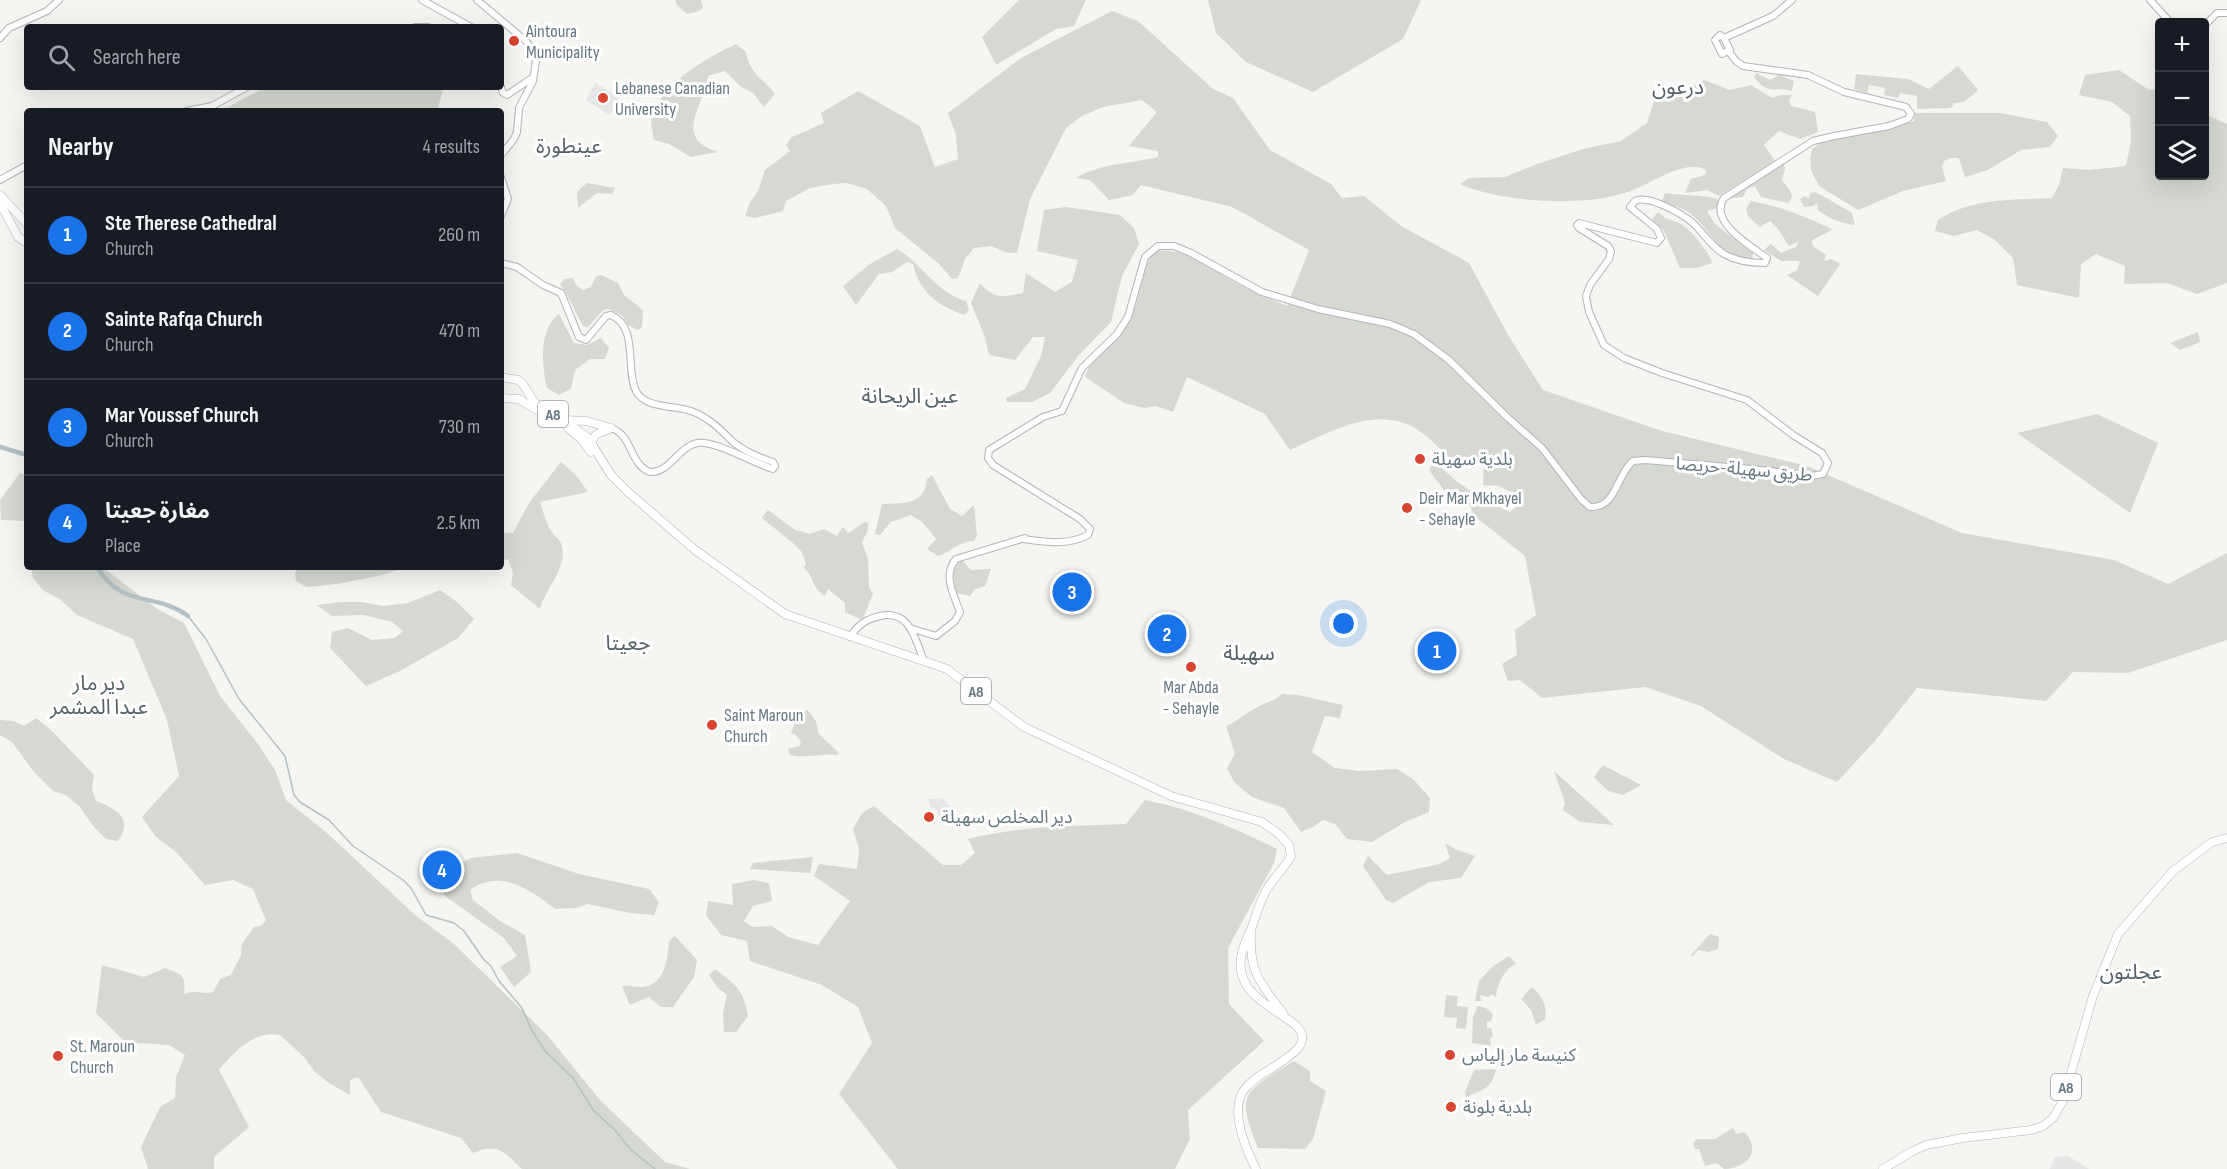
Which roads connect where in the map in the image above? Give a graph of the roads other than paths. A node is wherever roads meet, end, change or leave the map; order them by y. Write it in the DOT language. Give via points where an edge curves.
graph roads {
  1 [pos="59,0"];
  2 [pos="423,0"];
  3 [pos="477,0"];
  4 [pos="1792,0"];
  5 [pos="2150,0"];
  6 [pos="2227,13"];
  7 [pos="2166,18"];
  8 [pos="2209,22"];
  9 [pos="457,24"];
  10 [pos="0,38"];
  11 [pos="534,75"];
  12 [pos="241,90"];
  13 [pos="502,90"];
  14 [pos="202,108"];
  15 [pos="504,151"];
  16 [pos="24,167"];
  17 [pos="1,179"];
  18 [pos="504,188"];
  19 [pos="0,195"];
  20 [pos="0,203"];
  21 [pos="504,208"];
  22 [pos="24,221"];
  23 [pos="24,241"];
  24 [pos="504,264"];
  25 [pos="504,378"];
  26 [pos="504,398"];
  27 [pos="564,420"];
  28 [pos="611,428"];
  29 [pos="586,439"];
  30 [pos="600,461"];
  31 [pos="910,628"];
  32 [pos="850,637"];
  33 [pos="924,661"];
  34 [pos="2227,840"];
  35 [pos="1247,949"];
  36 [pos="1271,997"];
  37 [pos="1267,1007"];
  38 [pos="1286,1018"];
  39 [pos="1256,1169"];
  40 [pos="1882,1169"];
  1 -- 10 [label="main road" via="47,11 9,27"];
  2 -- 9 [label="main road"];
  3 -- 11 [label="main road" via="530,46 536,60"];
  4 -- 31 [label="main road, طريق سهيلة-حريصا" via="1773,15 1724,38 1736,61 1743,66 1808,75 1844,92 1903,106 1910,111 1908,119 1813,141 1724,198 1720,209 1730,229 1765,256 1765,262 1747,262 1725,254 1687,218 1645,199 1637,199 1630,207 1659,231 1661,238 1657,243 1577,225 1611,251 1588,289 1587,301 1606,347 1662,373 1754,404 1824,454 1828,463 1823,474 1645,460 1633,462 1625,470 1605,503 1590,507 1542,448 1449,360 1414,334 1390,324 1262,292 1191,253 1163,245 1145,257 1128,317 1117,334 1082,368 1064,408 989,450 988,458 993,465 1080,519 1090,529 1088,535 1072,542 1042,541 1033,536 956,559 950,574 960,612 955,621 936,636"];
  5 -- 7 [label="main road"];
  6 -- 8 [label="main road" via="2217,14"];
  11 -- 13 [label="main road" via="508,95"];
  11 -- 15 [label="main road" via="519,108 517,132"];
  12 -- 14 [label="main road"];
  16 -- 17 [label="main road"];
  18 -- 21 [label="main road"];
  19 -- 22 [label="highway"];
  20 -- 23 [label="highway"];
  24 -- 28 [label="main road" via="518,267 561,292 582,340 606,316 619,320 629,342 635,389 642,397 692,411 718,426 733,442 773,465 700,443 685,449 660,471 650,472 638,465 628,442"];
  25 -- 27 [label="highway, A8" via="519,380 535,403"];
  26 -- 29 [label="highway, A8" via="522,400"];
  27 -- 28 [label="highway"];
  27 -- 29 [label="highway, A8"];
  28 -- 29 [label="highway"];
  29 -- 30 [label="highway, A8"];
  29 -- 30 [label="highway, A8"];
  30 -- 32 [label="highway, A8" via="617,482 695,550 750,591 785,614"];
  31 -- 32 [label="main road" via="900,617 887,614 866,620"];
  31 -- 33 [label="main road"];
  32 -- 33 [label="highway, A8"];
  33 -- 35 [label="highway, A8" via="952,672 1024,727 1171,795 1272,828 1289,845 1291,855 1265,892"];
  34 -- 40 [label="highway, A8" via="2212,842 2182,864 2127,921 2114,941 2053,1118 2043,1126 2022,1132 1926,1145"];
  35 -- 36 [label="highway" via="1255,973"];
  35 -- 37 [label="highway" via="1240,964 1244,978"];
  36 -- 37 [label="highway"];
  36 -- 38 [label="highway"];
  37 -- 38 [label="highway"];
  38 -- 39 [label="highway" via="1302,1030 1302,1042 1294,1053 1249,1085 1240,1098 1241,1129"];
}
